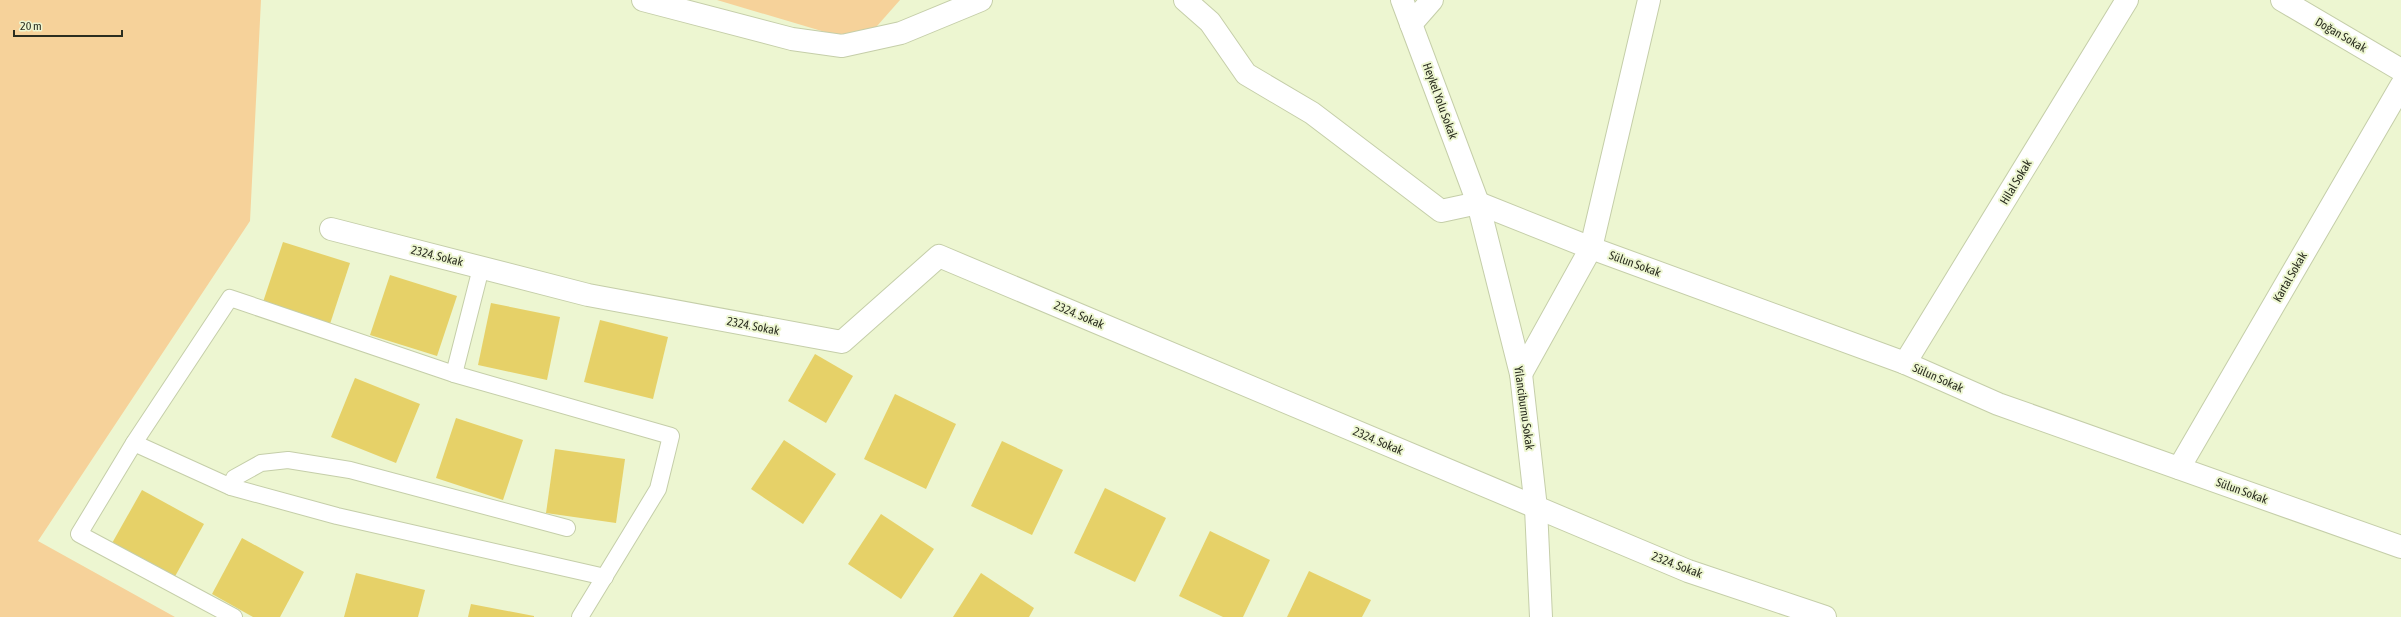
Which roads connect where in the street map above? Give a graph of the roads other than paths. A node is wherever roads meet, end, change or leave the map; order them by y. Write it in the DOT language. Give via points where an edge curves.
graph roads {
  1 [pos="643,0"];
  2 [pos="981,0"];
  3 [pos="1185,0"];
  4 [pos="1402,0"];
  5 [pos="1432,0"];
  6 [pos="1649,0"];
  7 [pos="2127,0"];
  8 [pos="2282,0"];
  9 [pos="1411,24"];
  10 [pos="2401,70"];
  11 [pos="2401,86"];
  12 [pos="1478,203"];
  13 [pos="331,229"];
  14 [pos="1592,248"];
  15 [pos="481,268"];
  16 [pos="1905,363"];
  17 [pos="454,374"];
  18 [pos="1521,374"];
  19 [pos="134,443"];
  20 [pos="2179,468"];
  21 [pos="231,487"];
  22 [pos="1536,508"];
  23 [pos="567,528"];
  24 [pos="2401,547"];
  25 [pos="605,577"];
  26 [pos="234,617"];
  27 [pos="580,617"];
  28 [pos="1541,617"];
  29 [pos="1825,617"];
  1 -- 2 [label="street" via="792,39 842,46 901,33"];
  3 -- 12 [label="street" via="1210,22 1246,74 1312,113 1440,211"];
  4 -- 9 [label="street, Heykel Yolu Sokak"];
  5 -- 9 [label="street"];
  6 -- 14 [label="street"];
  7 -- 16 [label="street, Hilal Sokak"];
  8 -- 10 [label="street, Doğan Sokak"];
  9 -- 12 [label="street, Heykel Yolu Sokak"];
  11 -- 20 [label="street, Kartal Sokak"];
  12 -- 14 [label="street, Sülun Sokak"];
  12 -- 18 [label="street, Yilanciburnu Sokak"];
  13 -- 15 [label="street, 2324. Sokak"];
  14 -- 16 [label="street, Sülun Sokak"];
  14 -- 18 [label="street"];
  15 -- 17 [label="lane"];
  15 -- 22 [label="street, 2324. Sokak" via="588,295 842,342 939,256"];
  16 -- 20 [label="street, Sülun Sokak" via="1998,404"];
  17 -- 19 [label="lane" via="230,298"];
  17 -- 25 [label="lane" via="671,436 658,489"];
  18 -- 22 [label="street, Yilanciburnu Sokak"];
  19 -- 21 [label="lane"];
  19 -- 26 [label="lane" via="79,534"];
  20 -- 24 [label="street, Sülun Sokak"];
  21 -- 23 [label="lane" via="234,478 261,463 288,460 350,470"];
  21 -- 25 [label="lane" via="344,518"];
  22 -- 28 [label="street, Yilanciburnu Sokak"];
  22 -- 29 [label="street, 2324. Sokak" via="1688,571"];
  25 -- 27 [label="lane"];
}
